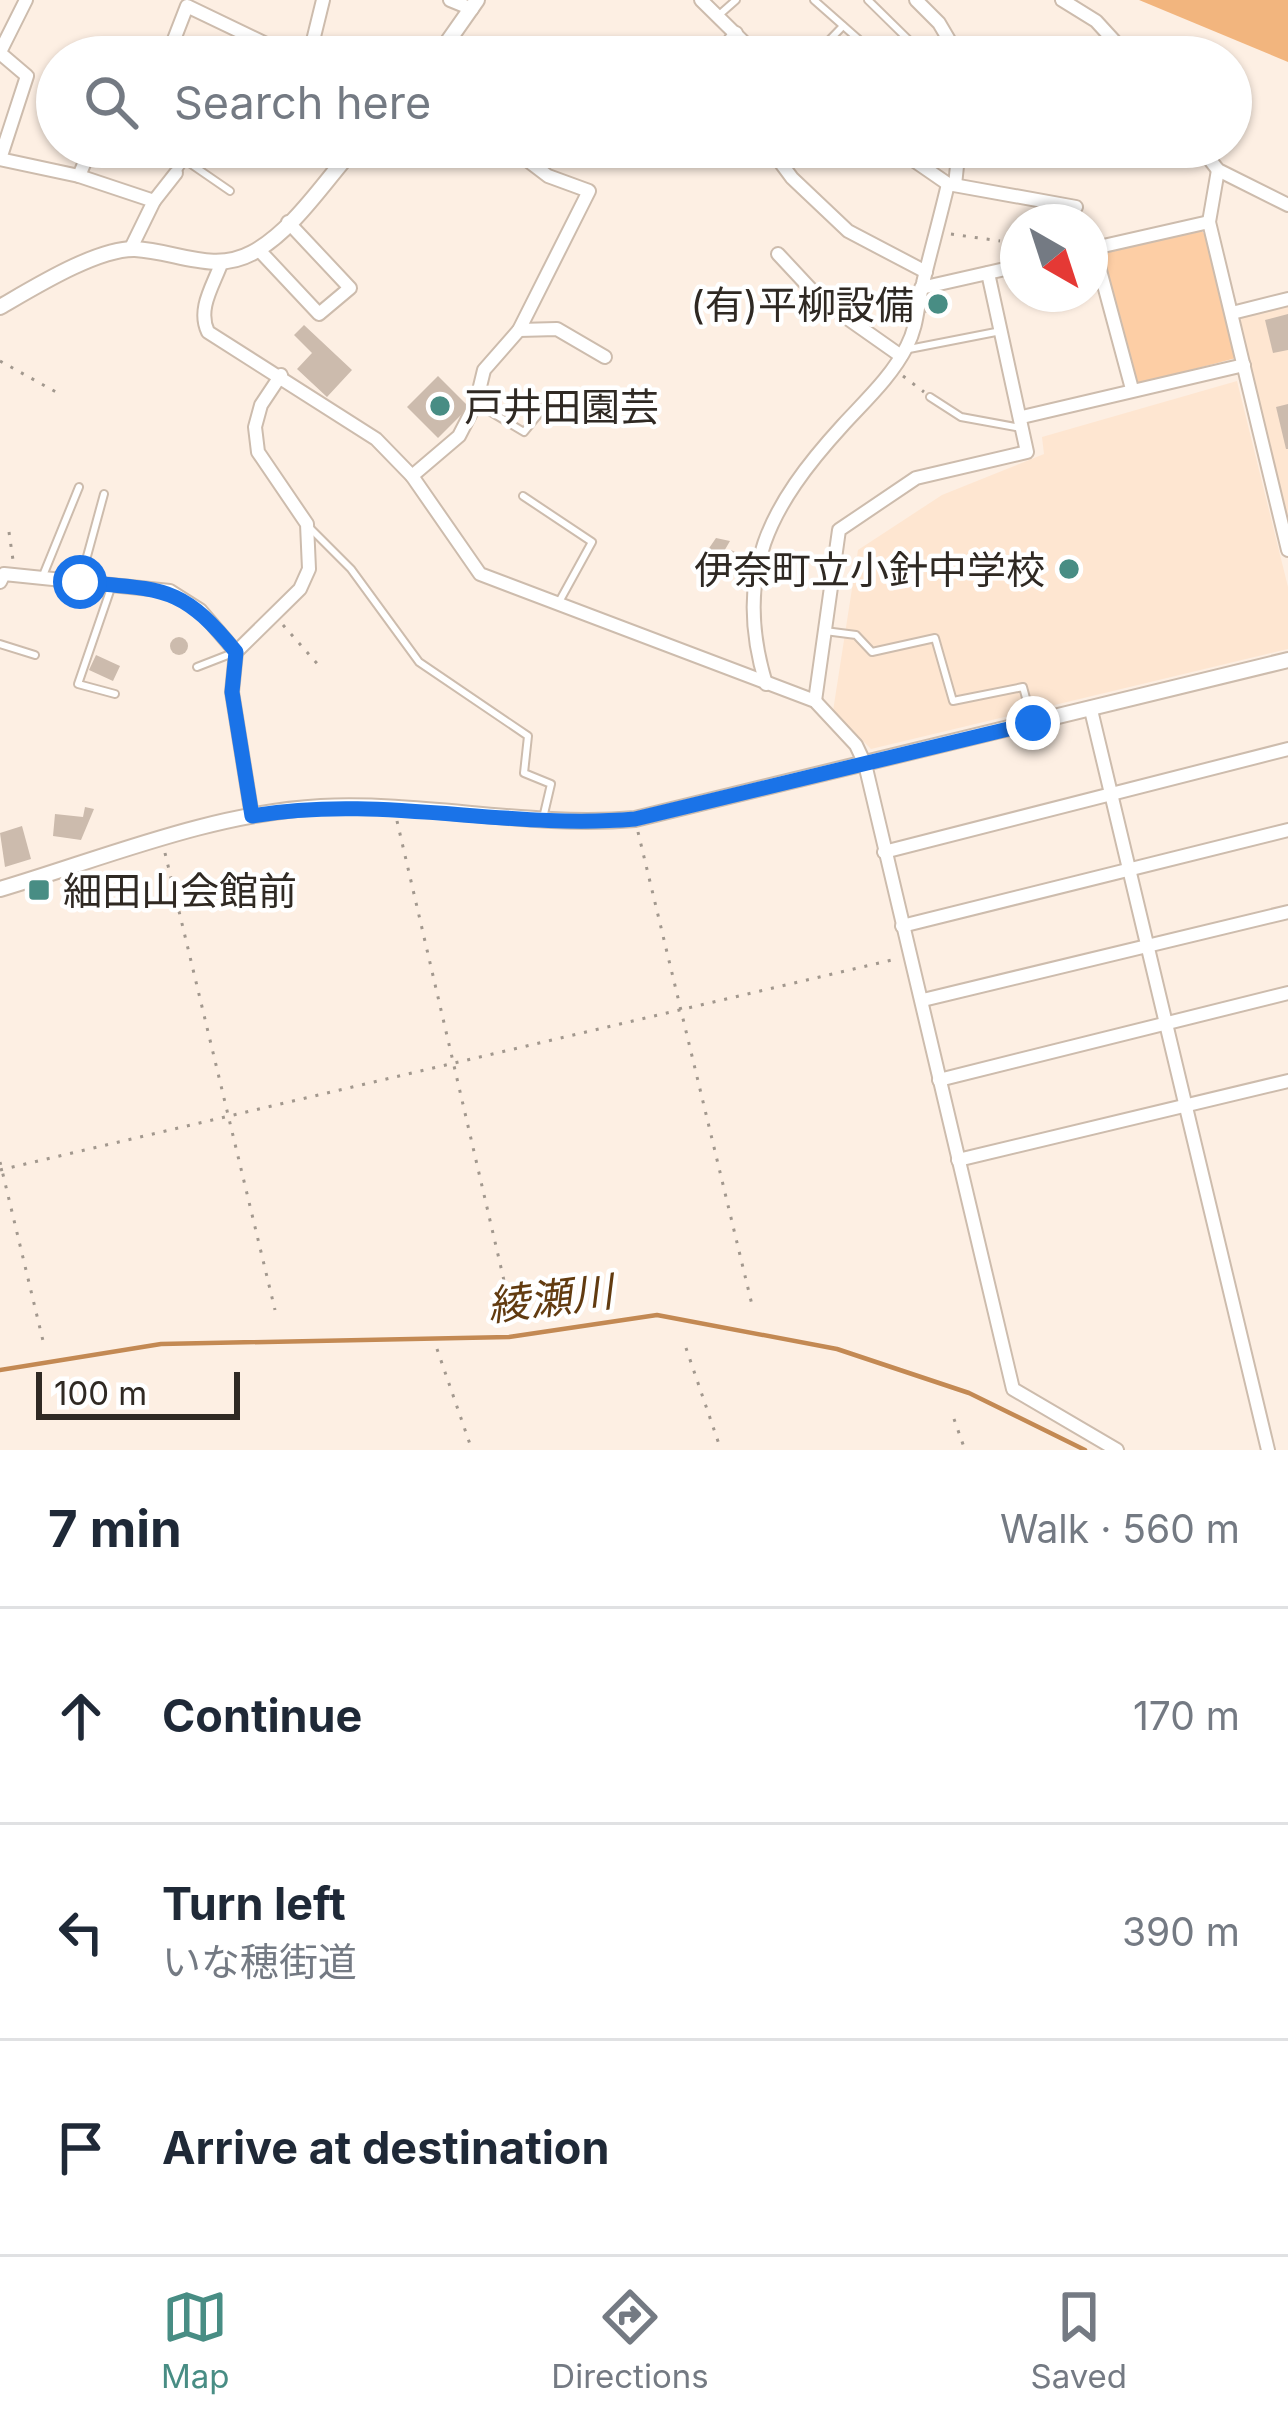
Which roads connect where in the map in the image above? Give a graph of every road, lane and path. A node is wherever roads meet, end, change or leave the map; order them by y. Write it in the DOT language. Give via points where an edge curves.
graph roads {
  1 [pos="26,0"];
  2 [pos="322,0"];
  3 [pos="450,0"];
  4 [pos="701,0"];
  5 [pos="736,0"];
  6 [pos="814,0"];
  7 [pos="868,0"];
  8 [pos="916,0"];
  9 [pos="1062,0"];
  10 [pos="475,4"];
  11 [pos="719,15"];
  12 [pos="843,26"];
  13 [pos="736,33"];
  14 [pos="176,36"];
  15 [pos="249,36"];
  16 [pos="314,36"];
  17 [pos="452,36"];
  18 [pos="734,36"];
  19 [pos="739,36"];
  20 [pos="833,36"];
  21 [pos="855,36"];
  22 [pos="905,36"];
  23 [pos="948,36"];
  24 [pos="1110,36"];
  25 [pos="0,53"];
  26 [pos="36,167"];
  27 [pos="42,168"];
  28 [pos="82,168"];
  29 [pos="179,168"];
  30 [pos="197,168"];
  31 [pos="336,168"];
  32 [pos="538,168"];
  33 [pos="785,168"];
  34 [pos="926,168"];
  35 [pos="955,168"];
  36 [pos="1217,170"];
  37 [pos="176,172"];
  38 [pos="79,176"];
  39 [pos="951,185"];
  40 [pos="230,190"];
  41 [pos="154,201"];
  42 [pos="1059,204"];
  43 [pos="1288,206"];
  44 [pos="288,222"];
  45 [pos="1209,222"];
  46 [pos="938,232"];
  47 [pos="1000,241"];
  48 [pos="1108,244"];
  49 [pos="131,248"];
  50 [pos="258,249"];
  51 [pos="778,254"];
  52 [pos="221,264"];
  53 [pos="1000,270"];
  54 [pos="926,272"];
  55 [pos="988,273"];
  56 [pos="921,288"];
  57 [pos="1288,299"];
  58 [pos="1108,304"];
  59 [pos="0,307"];
  60 [pos="1232,313"];
  61 [pos="519,330"];
  62 [pos="1001,332"];
  63 [pos="605,357"];
  64 [pos="900,358"];
  65 [pos="0,361"];
  66 [pos="1244,364"];
  67 [pos="280,375"];
  68 [pos="1132,389"];
  69 [pos="56,392"];
  70 [pos="930,397"];
  71 [pos="476,403"];
  72 [pos="560,414"];
  73 [pos="1023,423"];
  74 [pos="412,476"];
  75 [pos="79,487"];
  76 [pos="104,494"];
  77 [pos="523,496"];
  78 [pos="307,524"];
  79 [pos="9,532"];
  80 [pos="1288,550"];
  81 [pos="42,578"];
  82 [pos="6,579"];
  83 [pos="80,582"];
  84 [pos="112,585"];
  85 [pos="559,602"];
  86 [pos="274,615"];
  87 [pos="825,631"];
  88 [pos="0,644"];
  89 [pos="236,652"];
  90 [pos="35,655"];
  91 [pos="1288,660"];
  92 [pos="197,667"];
  93 [pos="322,669"];
  94 [pos="766,684"];
  95 [pos="115,694"];
  96 [pos="815,701"];
  97 [pos="1091,710"];
  98 [pos="1033,723"];
  99 [pos="1288,749"];
  100 [pos="865,764"];
  101 [pos="1109,791"];
  102 [pos="394,808"];
  103 [pos="252,816"];
  104 [pos="635,819"];
  105 [pos="542,820"];
  106 [pos="1288,830"];
  107 [pos="162,840"];
  108 [pos="884,852"];
  109 [pos="1130,870"];
  110 [pos="0,889"];
  111 [pos="1288,912"];
  112 [pos="902,926"];
  113 [pos="1149,946"];
  114 [pos="909,956"];
  115 [pos="1288,993"];
  116 [pos="922,1000"];
  117 [pos="681,1010"];
  118 [pos="1167,1024"];
  119 [pos="454,1064"];
  120 [pos="939,1080"];
  121 [pos="1288,1081"];
  122 [pos="1186,1106"];
  123 [pos="227,1117"];
  124 [pos="958,1160"];
  125 [pos="0,1162"];
  126 [pos="1,1170"];
  127 [pos="506,1289"];
  128 [pos="752,1309"];
  129 [pos="275,1310"];
  130 [pos="44,1345"];
  131 [pos="686,1348"];
  132 [pos="437,1349"];
  133 [pos="954,1419"];
  134 [pos="472,1450"];
  135 [pos="721,1450"];
  136 [pos="965,1450"];
  137 [pos="1117,1450"];
  138 [pos="1268,1450"];
  1 -- 25 [label="street"];
  2 -- 16 [label="street"];
  3 -- 10 [label="street"];
  4 -- 11 [label="street"];
  5 -- 11 [label="lane"];
  6 -- 12 [label="lane"];
  7 -- 22 [label="lane"];
  8 -- 23 [label="street"];
  9 -- 24 [label="street"];
  10 -- 17 [label="street"];
  11 -- 13 [label="street"];
  12 -- 20 [label="lane"];
  12 -- 21 [label="lane"];
  13 -- 18 [label="street"];
  13 -- 19 [label="street"];
  14 -- 15 [label="street" via="187,6"];
  25 -- 26 [label="street" via="27,76 0,159"];
  27 -- 38 [label="street"];
  28 -- 38 [label="street"];
  29 -- 37 [label="lane"];
  30 -- 40 [label="lane"];
  31 -- 44 [label="street"];
  32 -- 61 [label="street" via="589,191"];
  33 -- 54 [label="street" via="848,231"];
  34 -- 39 [label="street"];
  35 -- 39 [label="street"];
  36 -- 43 [label="street"];
  36 -- 45 [label="street"];
  37 -- 41 [label="street"];
  38 -- 41 [label="street"];
  39 -- 42 [label="street"];
  39 -- 46 [label="street"];
  41 -- 49 [label="street"];
  44 -- 50 [label="street"];
  44 -- 50 [label="street" via="350,288 320,314"];
  45 -- 48 [label="street"];
  45 -- 60 [label="street"];
  46 -- 47 [label="path"];
  46 -- 54 [label="street"];
  49 -- 52 [label="street"];
  49 -- 59 [label="street" via="64,270"];
  50 -- 52 [label="street"];
  51 -- 64 [label="street" via="820,299"];
  52 -- 67 [label="street" via="205,306 208,332"];
  53 -- 55 [label="street"];
  54 -- 56 [label="street"];
  55 -- 56 [label="street"];
  55 -- 62 [label="street"];
  56 -- 64 [label="street" via="917,324"];
  57 -- 60 [label="street"];
  58 -- 68 [label="street"];
  60 -- 66 [label="street"];
  61 -- 63 [label="street" via="557,329"];
  61 -- 71 [label="street" via="484,370"];
  62 -- 64 [label="lane"];
  62 -- 73 [label="street"];
  64 -- 70 [label="path"];
  64 -- 94 [label="street" via="775,512 755,574 753,634"];
  65 -- 69 [label="path"];
  66 -- 68 [label="street"];
  66 -- 80 [label="street"];
  67 -- 74 [label="street" via="376,439"];
  67 -- 78 [label="street" via="261,405 258,452"];
  68 -- 73 [label="street"];
  70 -- 73 [label="lane" via="961,417"];
  71 -- 72 [label="lane" via="524,432 545,406"];
  71 -- 74 [label="street" via="459,436"];
  73 -- 87 [label="street" via="1027,452 916,478 838,530"];
  74 -- 85 [label="street" via="480,574"];
  75 -- 81 [label="lane"];
  76 -- 83 [label="lane"];
  77 -- 85 [label="lane" via="592,542"];
  78 -- 86 [label="street" via="308,569"];
  78 -- 105 [label="lane" via="419,662 528,736 524,772 550,784"];
  79 -- 82 [label="path"];
  81 -- 82 [label="street"];
  81 -- 83 [label="street"];
  83 -- 84 [label="street"];
  84 -- 89 [label="street" via="170,591"];
  84 -- 95 [label="lane" via="78,684"];
  85 -- 94 [label="street"];
  86 -- 89 [label="street"];
  86 -- 93 [label="path"];
  87 -- 96 [label="street"];
  87 -- 98 [label="lane" via="856,635 872,652 934,638 953,701 1023,687"];
  88 -- 90 [label="lane"];
  89 -- 92 [label="lane"];
  89 -- 103 [label="street" via="232,692"];
  91 -- 97 [label="street"];
  94 -- 96 [label="street"];
  96 -- 100 [label="street"];
  97 -- 98 [label="street"];
  97 -- 101 [label="street"];
  98 -- 100 [label="street"];
  99 -- 101 [label="street"];
  100 -- 104 [label="street"];
  100 -- 108 [label="street"];
  101 -- 108 [label="street"];
  101 -- 109 [label="street"];
  102 -- 103 [label="street"];
  102 -- 105 [label="street"];
  102 -- 119 [label="path"];
  103 -- 107 [label="street"];
  104 -- 105 [label="street"];
  104 -- 117 [label="path"];
  106 -- 109 [label="street"];
  107 -- 110 [label="street"];
  107 -- 123 [label="path"];
  108 -- 112 [label="street"];
  109 -- 112 [label="street"];
  109 -- 113 [label="street"];
  111 -- 113 [label="street"];
  112 -- 114 [label="street"];
  113 -- 116 [label="street"];
  113 -- 118 [label="street"];
  114 -- 116 [label="street"];
  114 -- 117 [label="path"];
  115 -- 118 [label="street"];
  116 -- 120 [label="street"];
  117 -- 119 [label="path"];
  117 -- 128 [label="path"];
  118 -- 120 [label="street"];
  118 -- 122 [label="street"];
  119 -- 123 [label="path"];
  119 -- 127 [label="path"];
  120 -- 124 [label="street"];
  121 -- 122 [label="street"];
  122 -- 124 [label="street"];
  122 -- 138 [label="street"];
  123 -- 126 [label="path"];
  123 -- 129 [label="path"];
  124 -- 137 [label="street" via="1013,1389"];
  125 -- 126 [label="path"];
  126 -- 130 [label="path"];
  131 -- 135 [label="path"];
  132 -- 134 [label="path"];
  133 -- 136 [label="path"];
}
